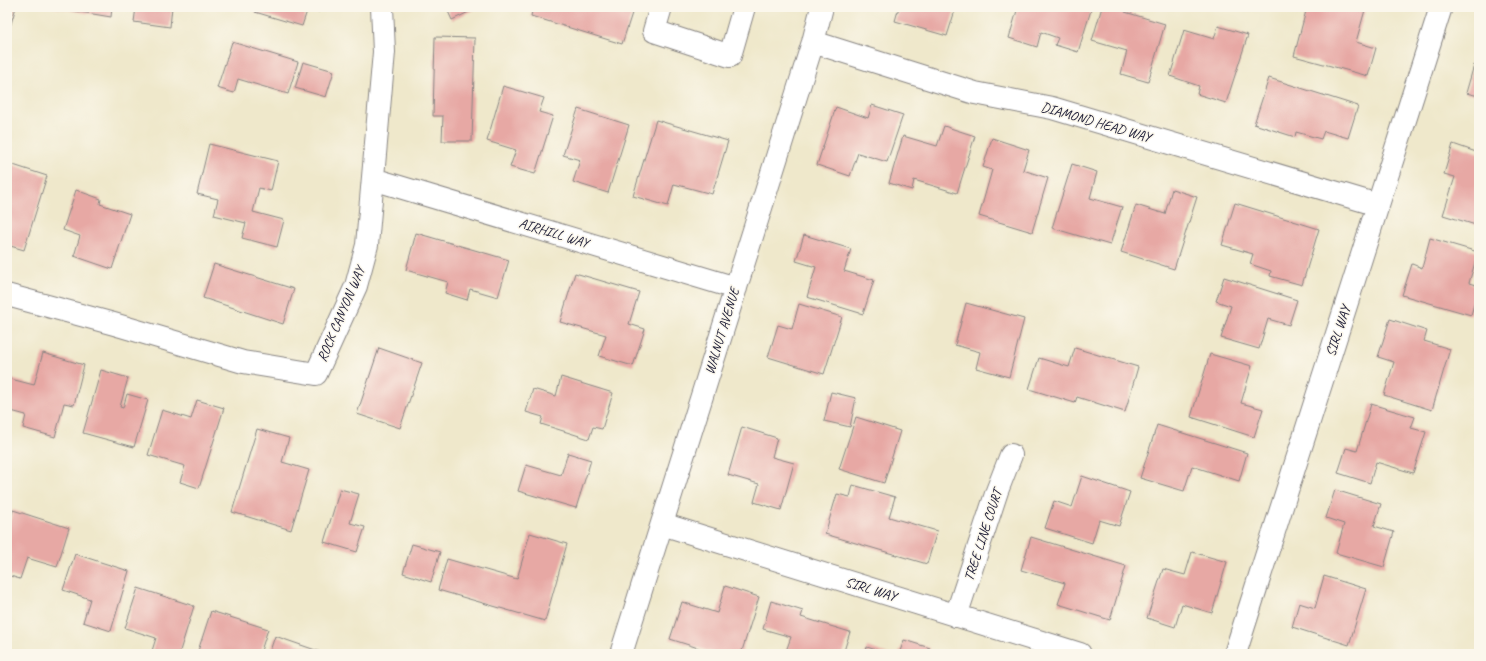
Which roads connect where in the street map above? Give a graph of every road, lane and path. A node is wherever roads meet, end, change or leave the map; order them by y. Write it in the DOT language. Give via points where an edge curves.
graph roads {
  1 [pos="382,7"];
  2 [pos="661,7"];
  3 [pos="822,7"];
  4 [pos="1440,7"];
  5 [pos="738,9"];
  6 [pos="812,42"];
  7 [pos="373,179"];
  8 [pos="1378,205"];
  9 [pos="736,288"];
  10 [pos="7,294"];
  11 [pos="1011,455"];
  12 [pos="662,524"];
  13 [pos="956,616"];
  14 [pos="621,654"];
  15 [pos="1080,654"];
  16 [pos="1235,654"];
  1 -- 7 [label="street, ROCK CANYON WAY" via="384,52"];
  2 -- 5 [label="street" via="654,31 730,56"];
  3 -- 6 [label="street, WALNUT AVENUE"];
  4 -- 8 [label="street, SIRL WAY"];
  6 -- 8 [label="street, DIAMOND HEAD WAY" via="975,93 1052,108"];
  6 -- 9 [label="street, WALNUT AVENUE"];
  7 -- 9 [label="street, AIRHILL WAY"];
  7 -- 10 [label="street, ROCK CANYON WAY" via="367,245 362,266 356,286 316,374 243,362"];
  8 -- 16 [label="street, SIRL WAY"];
  9 -- 12 [label="street, WALNUT AVENUE"];
  11 -- 13 [label="street, TREE LINE COURT" via="996,491"];
  12 -- 13 [label="street, SIRL WAY"];
  12 -- 14 [label="street, WALNUT AVENUE"];
  13 -- 15 [label="street, SIRL WAY"];
}
